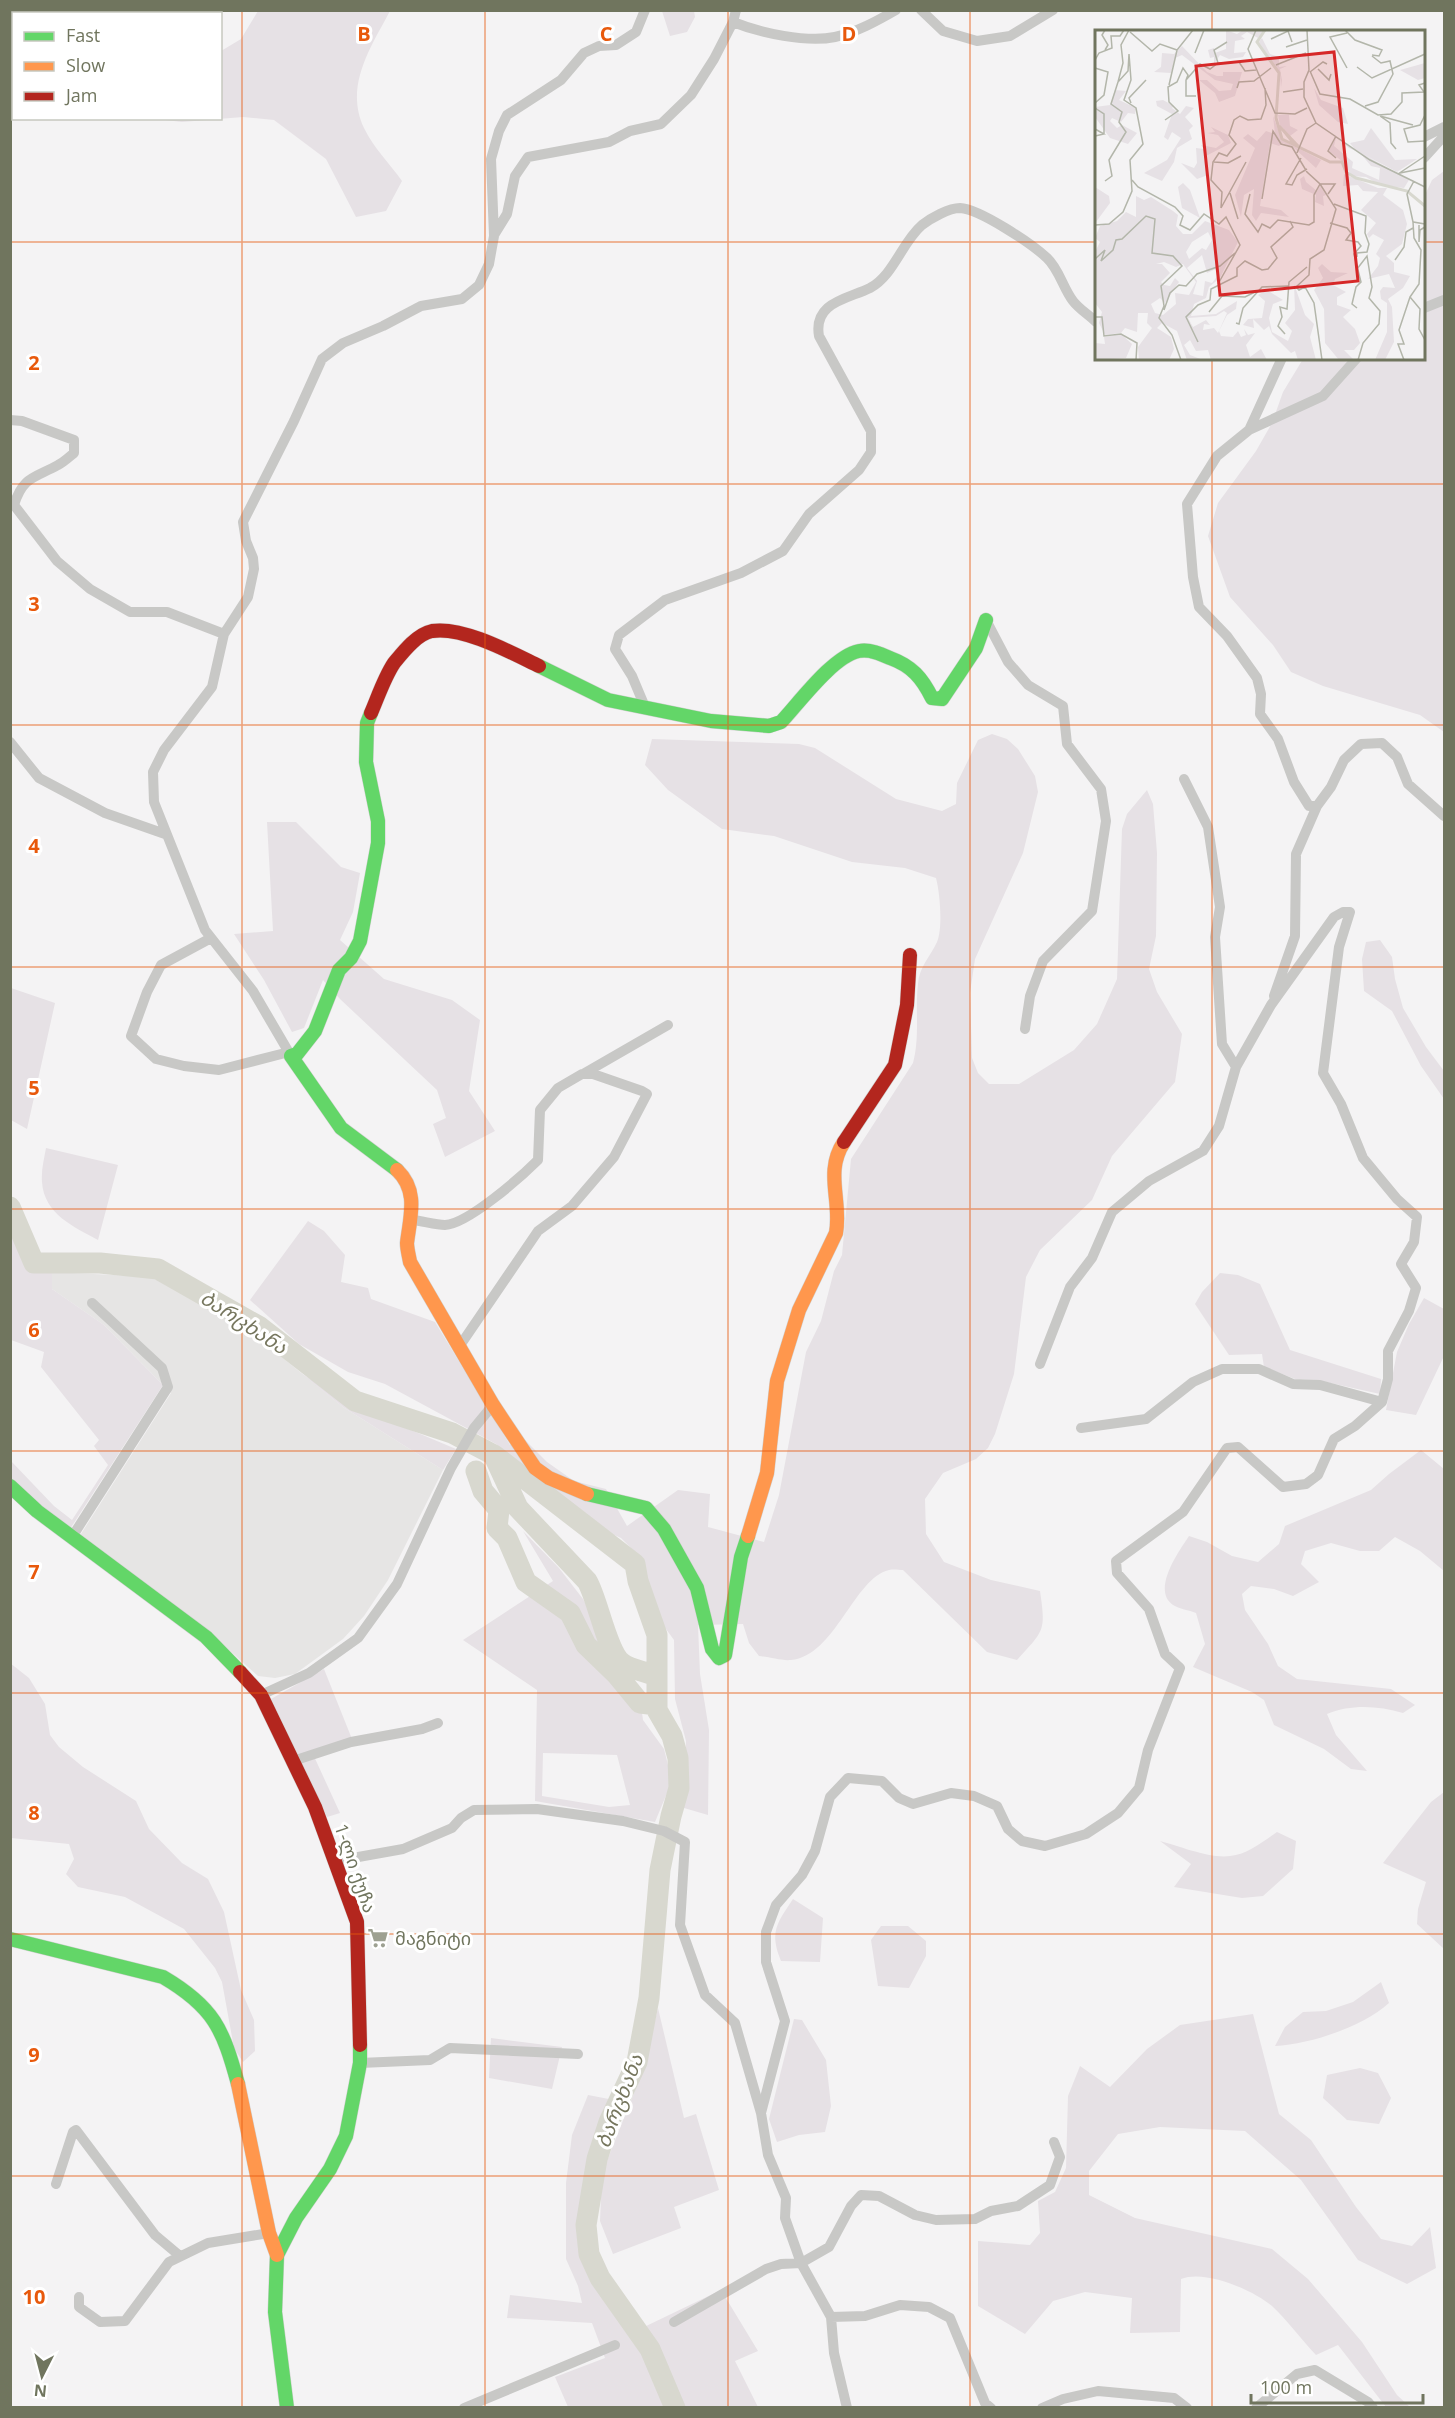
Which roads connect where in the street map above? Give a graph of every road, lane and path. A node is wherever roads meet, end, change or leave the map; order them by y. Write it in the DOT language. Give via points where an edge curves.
graph roads {
  1 [pos="645,10"];
  2 [pos="896,10"];
  3 [pos="921,10"];
  4 [pos="1053,10"];
  5 [pos="734,16"];
  6 [pos="1444,127"];
  7 [pos="1425,136"];
  8 [pos="1444,136"];
  9 [pos="1425,157"];
  10 [pos="494,236"];
  11 [pos="1444,300"];
  12 [pos="1425,308"];
  13 [pos="1095,321"];
  14 [pos="1281,360"];
  15 [pos="1355,360"];
  16 [pos="10,420"];
  17 [pos="1249,430"];
  18 [pos="987,620"];
  19 [pos="224,634"];
  20 [pos="645,707"];
  21 [pos="10,742"];
  22 [pos="1184,779"];
  23 [pos="1317,806"];
  24 [pos="1444,816"];
  25 [pos="165,834"];
  26 [pos="211,938"];
  27 [pos="910,955"];
  28 [pos="1270,1005"];
  29 [pos="668,1025"];
  30 [pos="1025,1029"];
  31 [pos="290,1054"];
  32 [pos="1236,1066"];
  33 [pos="582,1074"];
  34 [pos="412,1220"];
  35 [pos="92,1303"];
  36 [pos="459,1347"];
  37 [pos="1040,1364"];
  38 [pos="1382,1402"];
  39 [pos="493,1406"];
  40 [pos="1082,1428"];
  41 [pos="10,1486"];
  42 [pos="72,1537"];
  43 [pos="261,1695"];
  44 [pos="438,1723"];
  45 [pos="293,1761"];
  46 [pos="336,1862"];
  47 [pos="10,1939"];
  48 [pos="578,2054"];
  49 [pos="360,2063"];
  50 [pos="761,2113"];
  51 [pos="1054,2142"];
  52 [pos="56,2184"];
  53 [pos="269,2233"];
  54 [pos="277,2255"];
  55 [pos="180,2256"];
  56 [pos="801,2263"];
  57 [pos="79,2297"];
  58 [pos="831,2317"];
  59 [pos="674,2322"];
  60 [pos="615,2344"];
  61 [pos="287,2408"];
  62 [pos="464,2408"];
  63 [pos="847,2408"];
  64 [pos="991,2408"];
  65 [pos="1042,2408"];
  66 [pos="1187,2408"];
  67 [pos="1256,2408"];
  68 [pos="1373,2408"];
  1 -- 10 [label="street" via="636,32 616,45 599,46 584,53 561,80 507,115 491,159"];
  2 -- 5 [label="street" via="870,25 834,37 752,30"];
  3 -- 4 [label="street" via="943,31 977,41 1010,36"];
  5 -- 10 [label="street" via="691,95 661,124 609,142 528,157 515,176 507,214"];
  6 -- 7 [label="street"];
  8 -- 9 [label="street"];
  10 -- 19 [label="street" via="489,264 471,293 462,299 421,306 343,343 322,359 243,522 254,569 248,597"];
  11 -- 12 [label="street"];
  13 -- 20 [label="street" via="1072,300 1048,259 989,218 960,208 921,225 872,287 837,300 824,311 818,327 819,336 871,431 871,452 859,470 809,514 783,551 741,573 665,600 619,635 615,650"];
  14 -- 17 [label="street"];
  15 -- 17 [label="street" via="1323,396"];
  16 -- 19 [label="street" via="74,440 74,453 59,465 36,474 19,489 14,505 57,561 90,589 130,612 167,612"];
  17 -- 23 [label="street" via="1217,456 1187,504 1197,597 1199,607 1227,636 1257,678 1260,714 1278,739 1299,790 1309,806"];
  18 -- 20 [label="street" via="976,648 942,699 932,698 923,680 907,663 856,651 843,658 781,722 769,726 711,721"];
  18 -- 30 [label="street" via="1008,662 1028,685 1063,706 1067,744 1101,789 1106,821 1092,911 1043,961 1030,996"];
  19 -- 25 [label="street" via="212,687 164,750 153,772 154,802"];
  20 -- 31 [label="street" via="608,700 486,639 430,631 411,643 393,665 367,723 366,762 378,821 378,843 360,941 339,970 315,1031 297,1054"];
  21 -- 25 [label="street" via="39,778 105,813"];
  22 -- 32 [label="street" via="1208,827 1220,907 1215,937 1222,1044"];
  23 -- 24 [label="street" via="1344,760 1361,744 1382,743 1397,757 1408,784"];
  23 -- 28 [label="street" via="1296,854 1295,936"];
  25 -- 26 [label="street"];
  26 -- 31 [label="street" via="254,991"];
  26 -- 31 [label="street" via="160,965 131,1036 156,1059 219,1070"];
  27 -- 39 [label="street" via="907,1005 895,1065 839,1149 833,1166 836,1233 799,1310 777,1381 767,1473 741,1557 724,1655 719,1658 712,1649 698,1588 664,1529 646,1508 587,1494 542,1473"];
  28 -- 32 [label="street"];
  28 -- 38 [label="street" via="1334,917 1350,912 1339,947 1323,1073 1341,1104 1363,1158 1417,1217 1414,1242 1401,1264 1416,1288 1410,1311 1388,1351 1388,1379"];
  29 -- 33 [label="street"];
  31 -- 34 [label="street" via="341,1128 399,1172 412,1194"];
  32 -- 37 [label="street" via="1219,1126 1203,1151 1149,1181 1112,1212 1092,1258 1070,1287"];
  33 -- 34 [label="street" via="558,1088 540,1110 538,1160 523,1175 469,1216 447,1225"];
  33 -- 36 [label="street" via="593,1074 647,1094 614,1157 572,1206 538,1231"];
  34 -- 36 [label="street" via="407,1245 410,1262"];
  35 -- 42 [label="street" via="162,1368 168,1387"];
  36 -- 39 [label="street"];
  38 -- 40 [label="street" via="1320,1385 1293,1384 1258,1369 1222,1369 1193,1382 1146,1419"];
  38 -- 50 [label="street" via="1334,1439 1318,1475 1306,1484 1283,1487 1238,1447 1227,1448 1183,1512 1116,1561 1117,1573 1149,1610 1165,1654 1180,1668 1148,1749 1139,1788 1118,1813 1086,1834 1045,1846 1022,1841 1008,1829 996,1806 974,1796 951,1793 914,1804 899,1798 882,1780 848,1778 830,1797 814,1851 802,1875 776,1905 766,1932 766,1962 785,2021"];
  39 -- 43 [label="street" via="474,1428 458,1457 397,1584 358,1638 309,1673"];
  41 -- 42 [label="street, 1-ლი ქუჩა"];
  42 -- 43 [label="street, 1-ლი ქუჩა" via="206,1637"];
  43 -- 45 [label="street, 1-ლი ქუჩა"];
  44 -- 45 [label="street" via="351,1742"];
  45 -- 46 [label="street, 1-ლი ქუჩა"];
  46 -- 49 [label="street, 1-ლი ქუჩა" via="357,1922"];
  46 -- 50 [label="street" via="403,1849 452,1828 474,1810 537,1809 623,1821 664,1831 685,1842 680,1925 705,1995 735,2023"];
  47 -- 53 [label="street" via="163,1977 185,1990 211,2015 227,2043 240,2090"];
  48 -- 49 [label="street" via="450,2048 430,2060"];
  49 -- 54 [label="street, 1-ლი ქუჩა" via="346,2136"];
  50 -- 56 [label="street" via="768,2155 786,2198 785,2218"];
  51 -- 56 [label="street" via="1060,2157 1050,2185 1018,2206 991,2211 975,2219 936,2220 915,2215 879,2196 861,2195 829,2247"];
  52 -- 55 [label="street" via="76,2130 155,2235"];
  53 -- 54 [label="street"];
  53 -- 55 [label="street" via="208,2243"];
  54 -- 61 [label="street, 1-ლი ქუჩა" via="274,2312"];
  55 -- 57 [label="street" via="170,2262 125,2320 100,2322 78,2307"];
  56 -- 58 [label="street"];
  56 -- 59 [label="street" via="766,2269"];
  58 -- 63 [label="street" via="834,2353"];
  58 -- 64 [label="street" via="866,2316 900,2305 929,2307 950,2318 985,2403"];
  60 -- 62 [label="street"];
  65 -- 66 [label="street" via="1098,2391 1174,2398"];
  67 -- 68 [label="street" via="1297,2374 1315,2370"];
}
